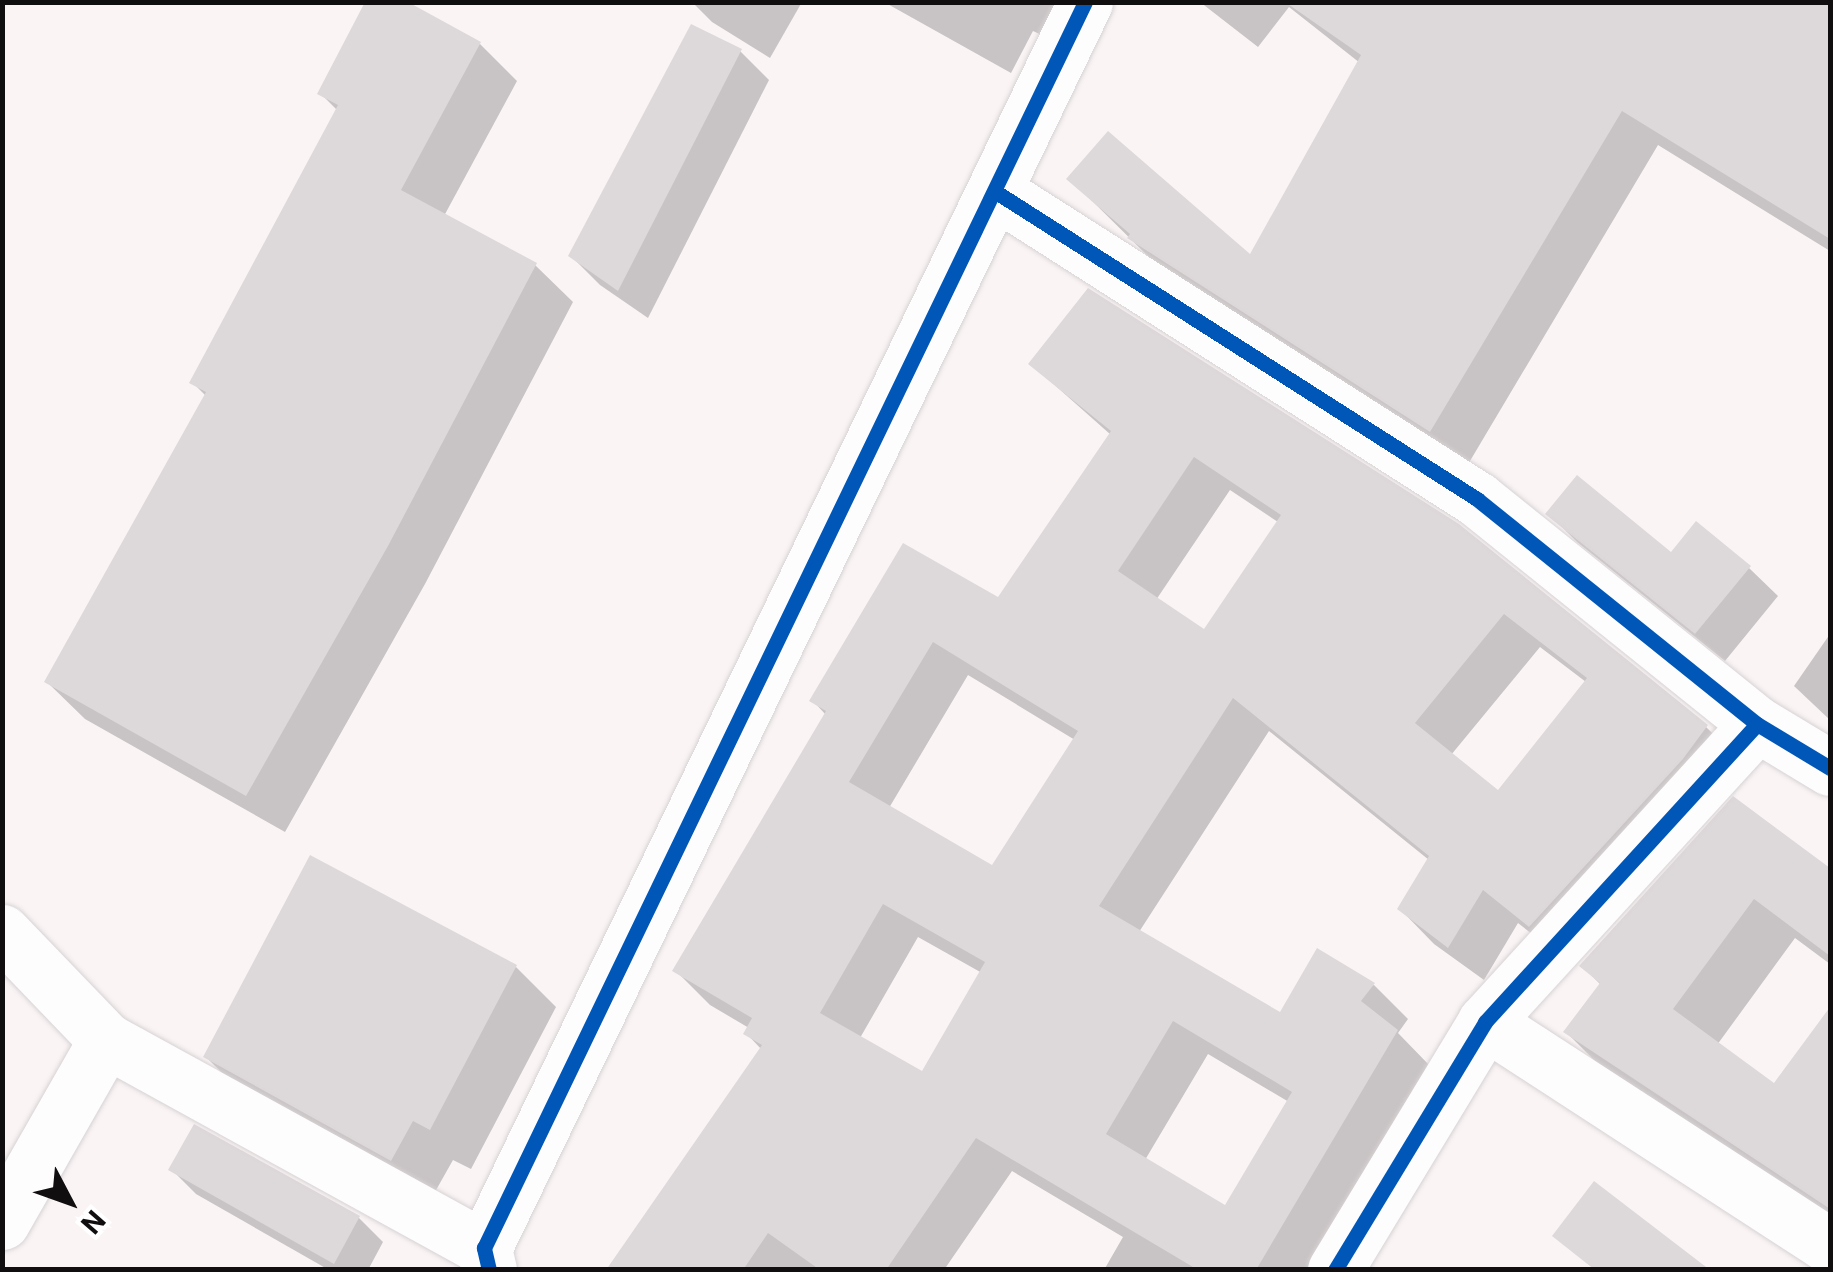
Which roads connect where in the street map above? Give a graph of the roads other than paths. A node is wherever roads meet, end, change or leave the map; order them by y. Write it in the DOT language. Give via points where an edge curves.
graph roads {
  1 [pos="1084,2"];
  2 [pos="996,192"];
  3 [pos="1756,724"];
  4 [pos="1830,768"];
  5 [pos="2,932"];
  6 [pos="1485,1022"];
  7 [pos="106,1040"];
  8 [pos="2,1222"];
  9 [pos="1830,1246"];
  10 [pos="487,1259"];
  11 [pos="1335,1270"];
  1 -- 2 [label="street"];
  2 -- 3 [label="street" via="1478,499"];
  2 -- 10 [label="street"];
  3 -- 4 [label="street"];
  3 -- 6 [label="street"];
  5 -- 7 [label="street"];
  6 -- 9 [label="street"];
  6 -- 11 [label="street"];
  7 -- 8 [label="street"];
  7 -- 10 [label="street"];
}
